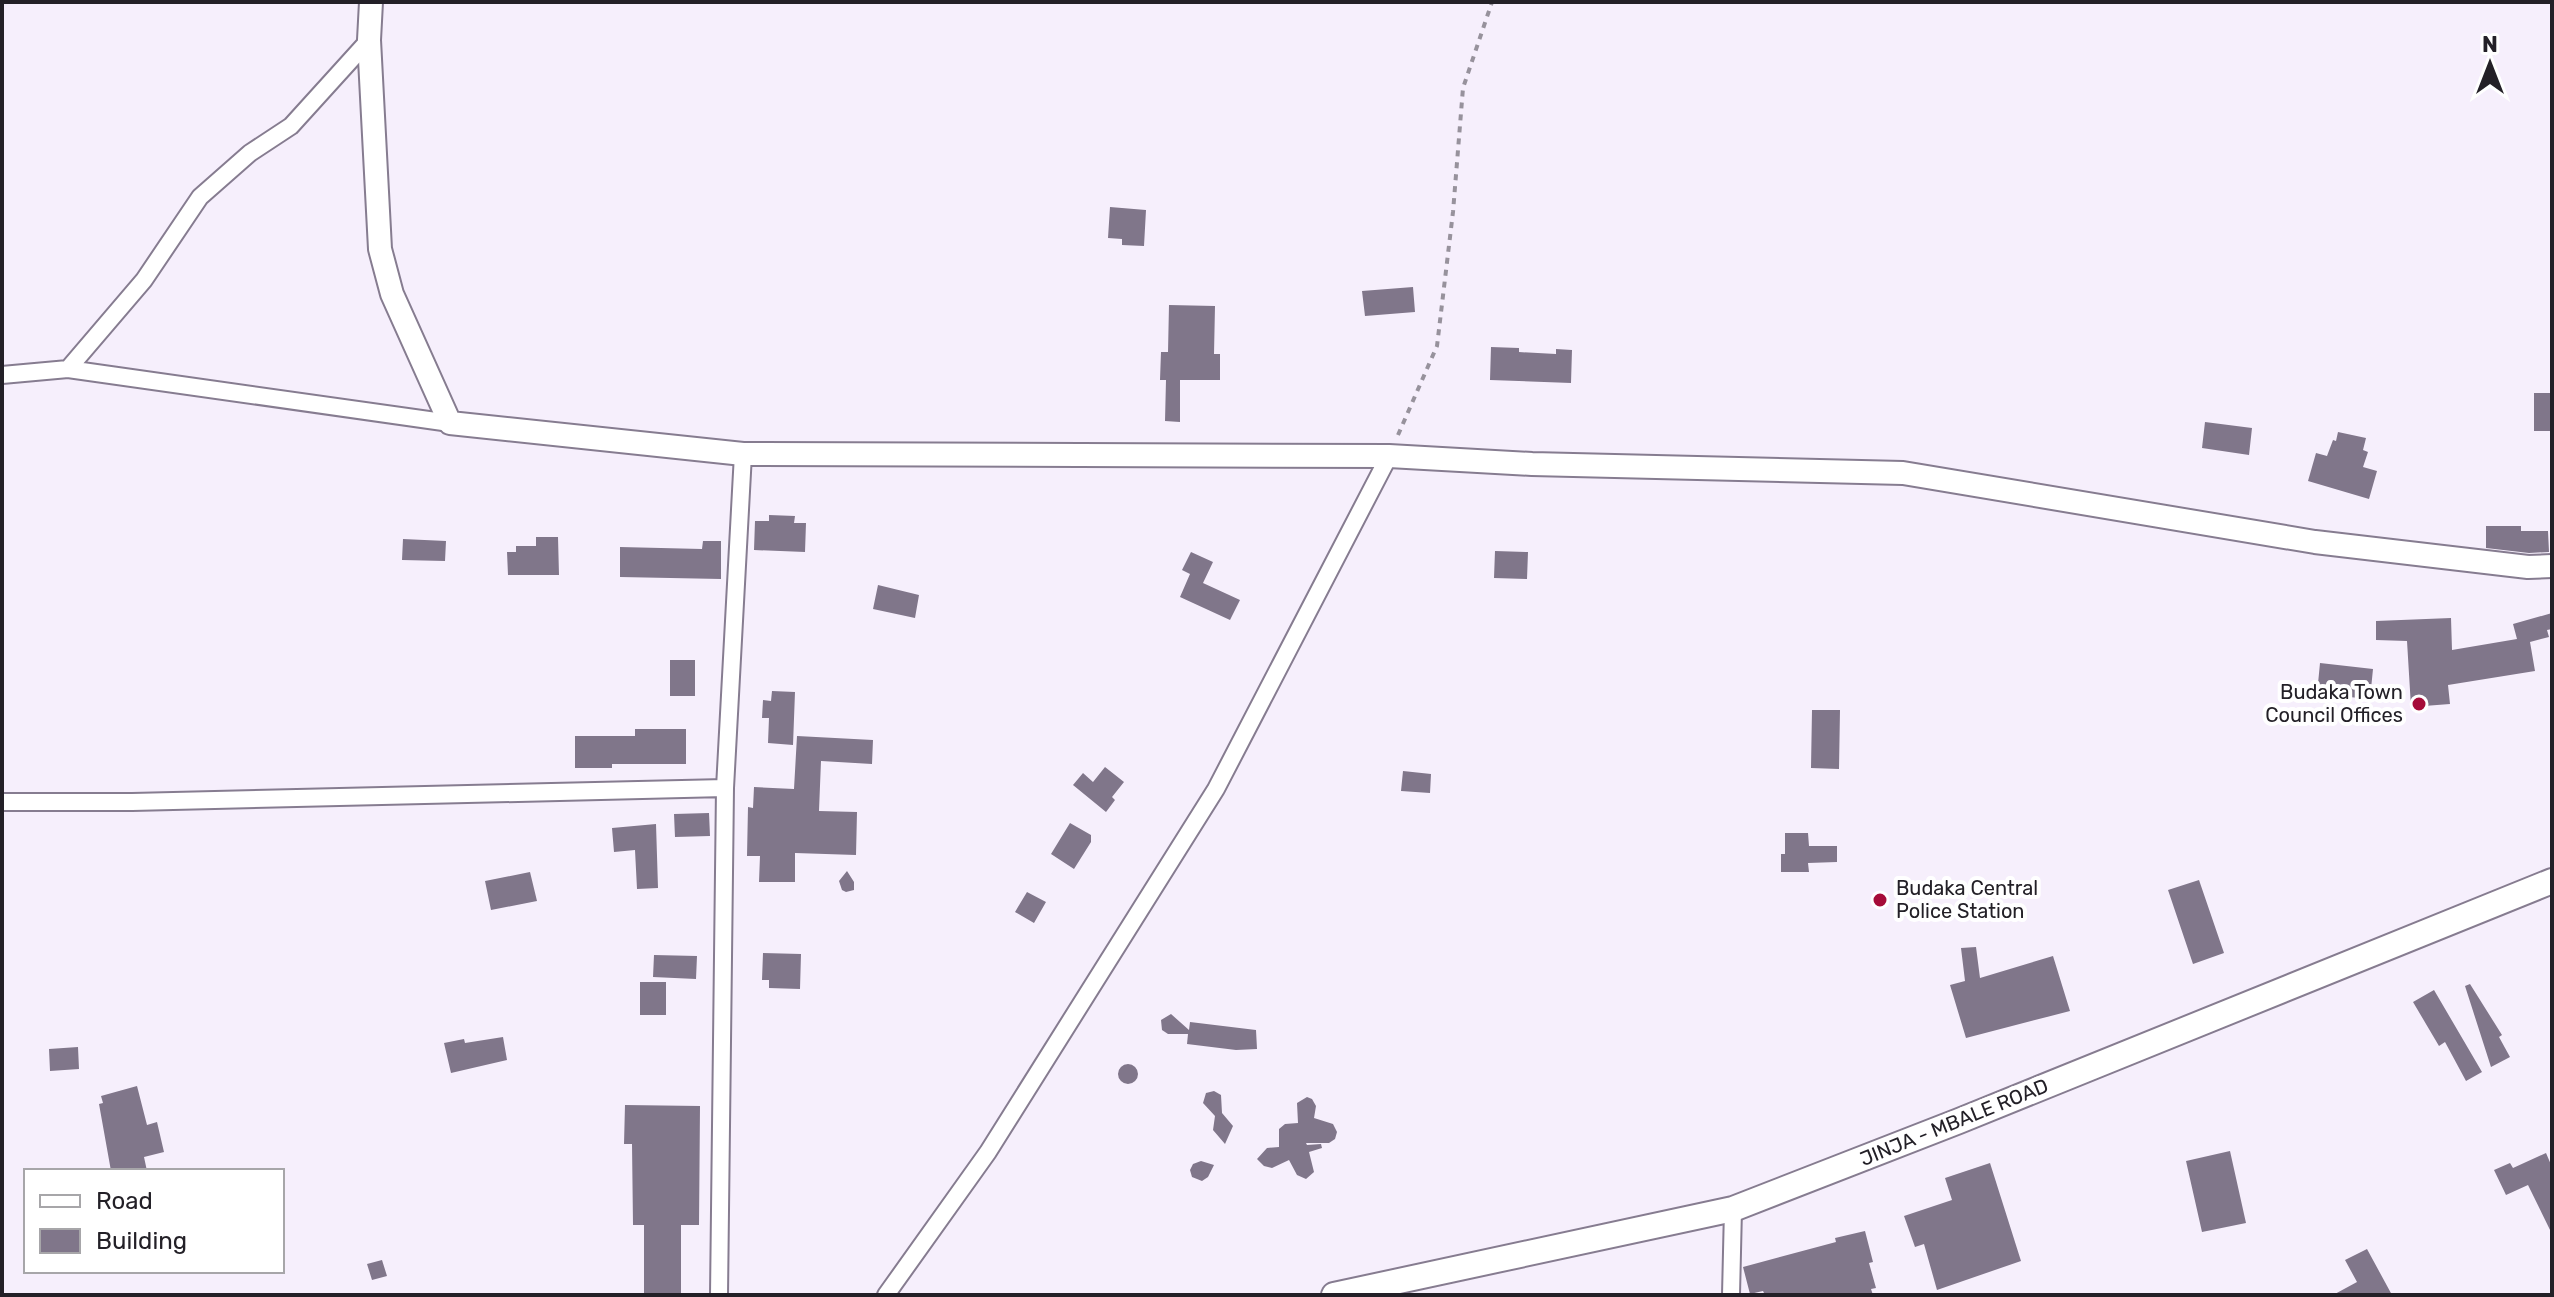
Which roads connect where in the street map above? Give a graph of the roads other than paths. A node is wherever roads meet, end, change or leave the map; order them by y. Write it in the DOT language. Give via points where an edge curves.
graph roads {
  1 [pos="371,2"];
  2 [pos="369,40"];
  3 [pos="68,369"];
  4 [pos="2,375"];
  5 [pos="450,423"];
  6 [pos="743,454"];
  7 [pos="1389,456"];
  8 [pos="2552,566"];
  9 [pos="725,788"];
  10 [pos="2,802"];
  11 [pos="2552,881"];
  12 [pos="1733,1209"];
  13 [pos="719,1295"];
  14 [pos="886,1295"];
  15 [pos="1334,1295"];
  16 [pos="1731,1295"];
  1 -- 2 [label="street"];
  2 -- 3 [label="street" via="291,126 200,197 144,280"];
  2 -- 5 [label="street" via="380,249 392,294"];
  3 -- 4 [label="street"];
  3 -- 5 [label="street"];
  5 -- 6 [label="street"];
  6 -- 7 [label="street"];
  6 -- 9 [label="street"];
  7 -- 8 [label="street" via="1903,473 2315,542"];
  7 -- 14 [label="street" via="1216,789 988,1152"];
  9 -- 10 [label="street"];
  9 -- 13 [label="street"];
  11 -- 12 [label="main road, JINJA - MBALE ROAD"];
  12 -- 15 [label="main road, JINJA - MBALE ROAD"];
  12 -- 16 [label="street"];
}
